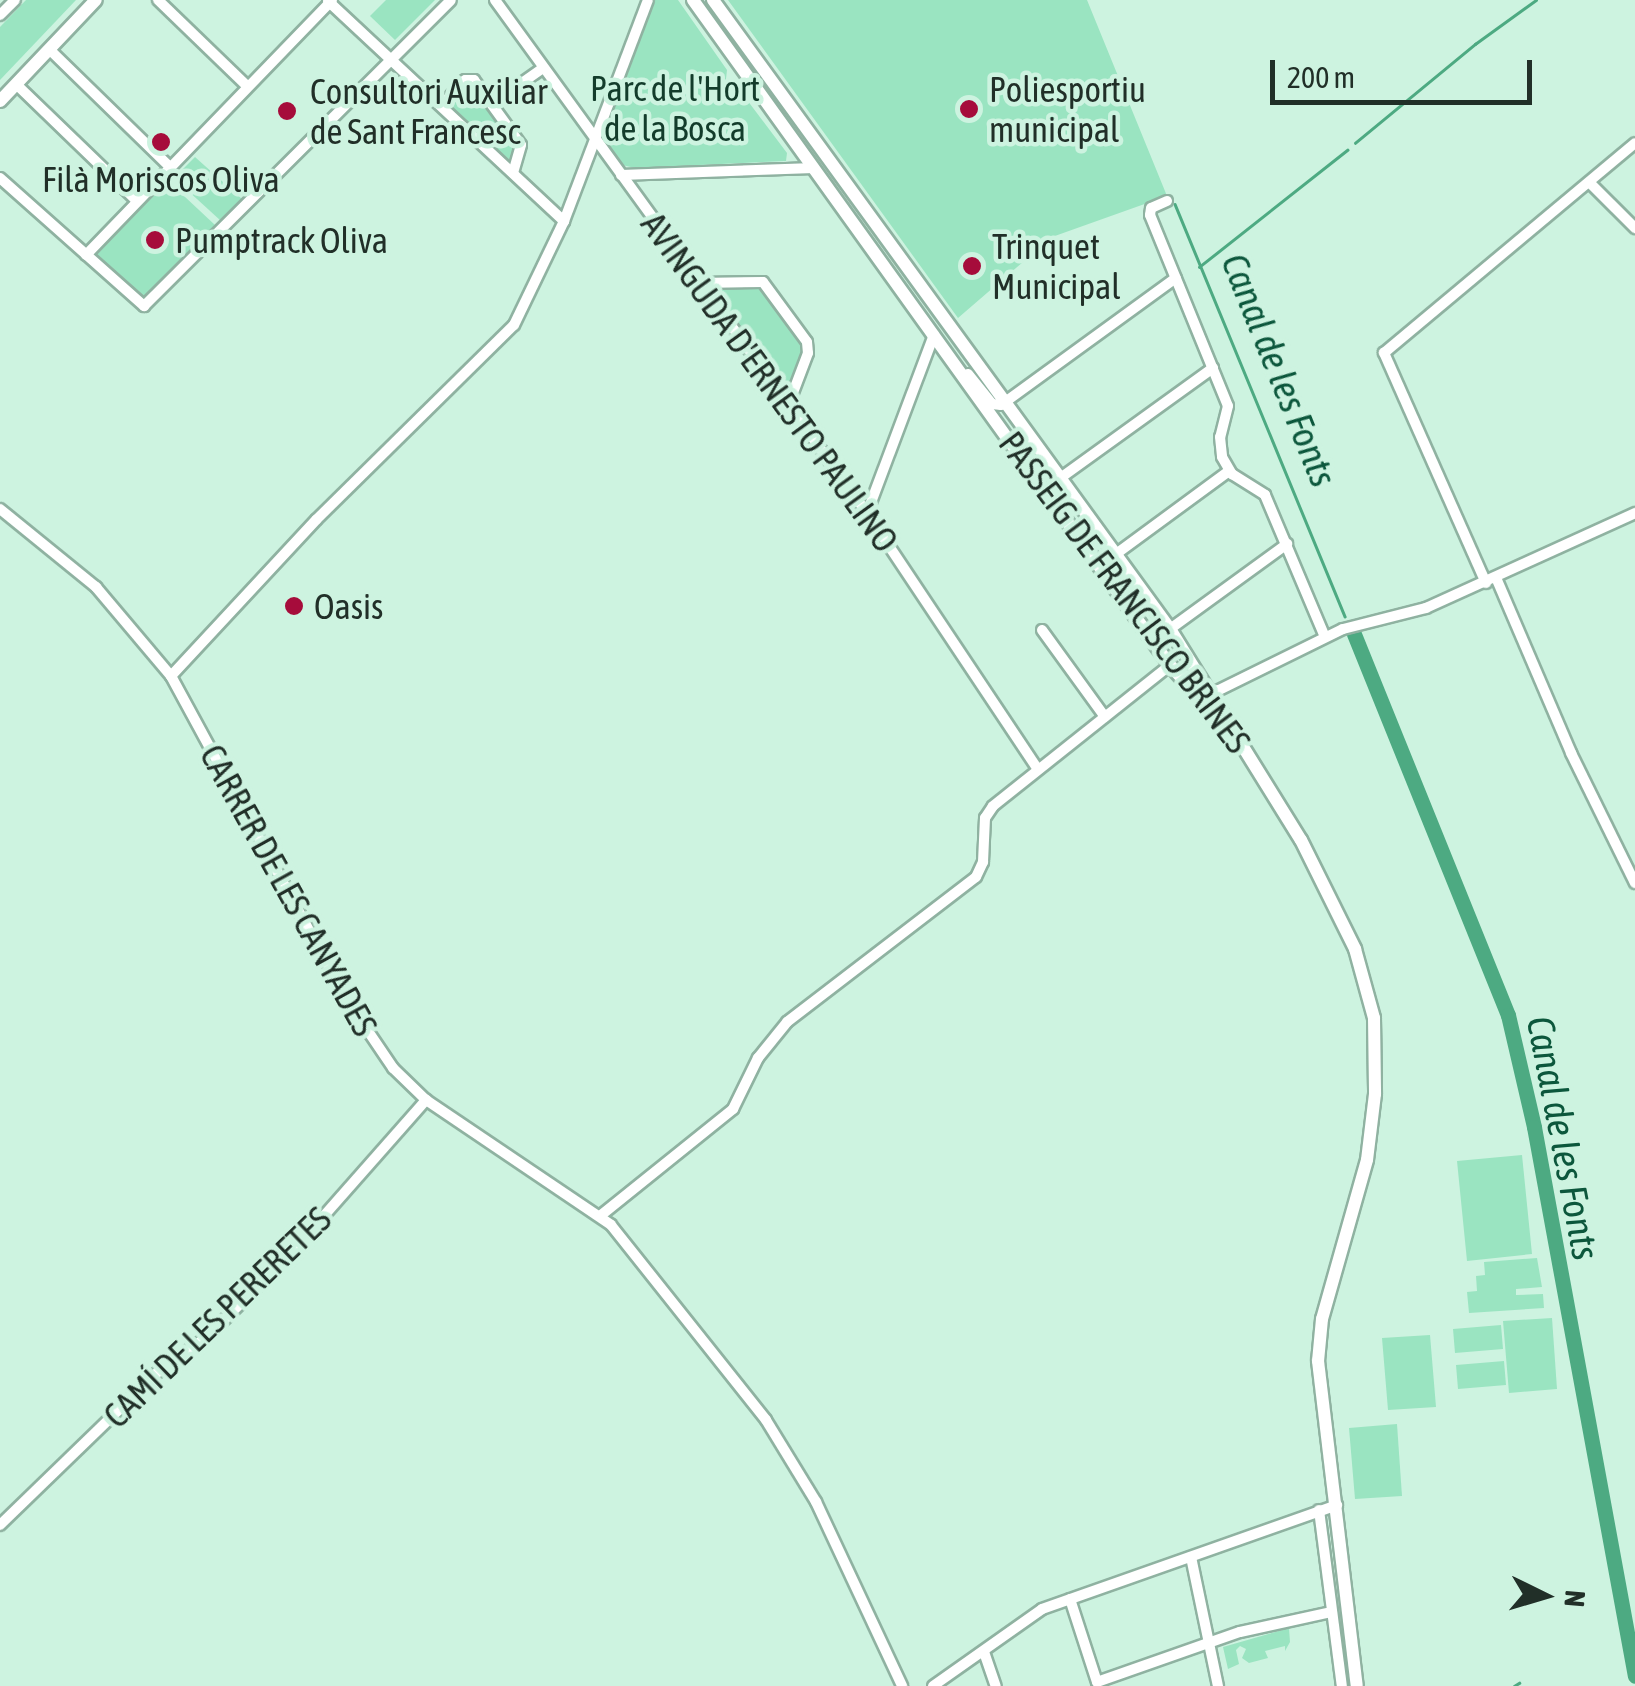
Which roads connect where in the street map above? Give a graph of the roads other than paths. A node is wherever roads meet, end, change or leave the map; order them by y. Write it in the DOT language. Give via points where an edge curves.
graph roads {
  1 [pos="15,0"];
  2 [pos="96,0"];
  3 [pos="158,0"];
  4 [pos="451,0"];
  5 [pos="495,0"];
  6 [pos="648,0"];
  7 [pos="693,0"];
  8 [pos="713,0"];
  9 [pos="330,1"];
  10 [pos="2,10"];
  11 [pos="48,50"];
  12 [pos="390,58"];
  13 [pos="543,68"];
  14 [pos="16,86"];
  15 [pos="247,86"];
  16 [pos="0,101"];
  17 [pos="492,104"];
  18 [pos="442,105"];
  19 [pos="596,138"];
  20 [pos="1635,144"];
  21 [pos="170,167"];
  22 [pos="814,168"];
  23 [pos="513,172"];
  24 [pos="621,174"];
  25 [pos="0,178"];
  26 [pos="1590,183"];
  27 [pos="136,200"];
  28 [pos="1167,200"];
  29 [pos="564,221"];
  30 [pos="1635,228"];
  31 [pos="86,256"];
  32 [pos="1176,278"];
  33 [pos="699,282"];
  34 [pos="934,335"];
  35 [pos="958,367"];
  36 [pos="1213,368"];
  37 [pos="1005,402"];
  38 [pos="788,406"];
  39 [pos="1229,470"];
  40 [pos="1060,478"];
  41 [pos="0,509"];
  42 [pos="867,513"];
  43 [pos="1635,514"];
  44 [pos="1286,544"];
  45 [pos="1116,554"];
  46 [pos="1491,582"];
  47 [pos="1170,629"];
  48 [pos="1042,630"];
  49 [pos="1325,637"];
  50 [pos="1187,657"];
  51 [pos="1175,668"];
  52 [pos="171,676"];
  53 [pos="1210,693"];
  54 [pos="1105,717"];
  55 [pos="1254,765"];
  56 [pos="1038,769"];
  57 [pos="1635,884"];
  58 [pos="426,1100"];
  59 [pos="600,1216"];
  60 [pos="1337,1505"];
  61 [pos="1318,1510"];
  62 [pos="0,1525"];
  63 [pos="1190,1558"];
  64 [pos="1070,1599"];
  65 [pos="1332,1612"];
  66 [pos="1210,1642"];
  67 [pos="984,1652"];
  68 [pos="1097,1684"];
  69 [pos="902,1686"];
  70 [pos="933,1686"];
  71 [pos="996,1686"];
  72 [pos="1218,1686"];
  73 [pos="1342,1686"];
  74 [pos="1357,1686"];
  1 -- 10 [label="street"];
  2 -- 11 [label="street"];
  3 -- 15 [label="street"];
  4 -- 12 [label="street"];
  5 -- 13 [label="street, AVINGUDA D'ERNESTO PAULINO"];
  6 -- 19 [label="street"];
  7 -- 22 [label="street, PASSEIG DE FRANCISCO BRINES"];
  8 -- 37 [label="street, PASSEIG DE FRANCISCO BRINES"];
  9 -- 12 [label="street"];
  9 -- 15 [label="street"];
  11 -- 14 [label="street"];
  11 -- 21 [label="street"];
  12 -- 18 [label="street"];
  12 -- 31 [label="street" via="144,306"];
  13 -- 17 [label="street"];
  13 -- 19 [label="street, AVINGUDA D'ERNESTO PAULINO"];
  14 -- 16 [label="street"];
  14 -- 27 [label="street"];
  15 -- 21 [label="street"];
  17 -- 18 [label="street" via="471,78"];
  17 -- 23 [label="street" via="522,148"];
  18 -- 23 [label="street"];
  19 -- 24 [label="street, AVINGUDA D'ERNESTO PAULINO"];
  19 -- 29 [label="street"];
  20 -- 26 [label="street"];
  21 -- 27 [label="street"];
  22 -- 24 [label="street"];
  22 -- 34 [label="street, PASSEIG DE FRANCISCO BRINES"];
  23 -- 29 [label="street"];
  24 -- 33 [label="street, AVINGUDA D'ERNESTO PAULINO"];
  25 -- 31 [label="street"];
  26 -- 30 [label="street"];
  26 -- 46 [label="street" via="1383,356"];
  27 -- 31 [label="street"];
  28 -- 32 [label="street" via="1150,215"];
  29 -- 52 [label="street" via="528,304 500,342 316,519"];
  32 -- 36 [label="street"];
  32 -- 37 [label="street"];
  33 -- 38 [label="street, AVINGUDA D'ERNESTO PAULINO"];
  33 -- 38 [label="street" via="763,282 797,328 809,348"];
  34 -- 35 [label="street, PASSEIG DE FRANCISCO BRINES"];
  34 -- 42 [label="street"];
  35 -- 37 [label="street" via="992,404"];
  35 -- 51 [label="street, PASSEIG DE FRANCISCO BRINES"];
  36 -- 39 [label="street" via="1228,406 1220,444"];
  36 -- 40 [label="street"];
  37 -- 40 [label="street, PASSEIG DE FRANCISCO BRINES"];
  38 -- 42 [label="street, AVINGUDA D'ERNESTO PAULINO"];
  39 -- 44 [label="street" via="1263,492"];
  39 -- 45 [label="street"];
  40 -- 45 [label="street, PASSEIG DE FRANCISCO BRINES"];
  41 -- 52 [label="street, CARRER DE LES CANYADES" via="96,587"];
  42 -- 56 [label="street, AVINGUDA D'ERNESTO PAULINO"];
  43 -- 46 [label="street"];
  44 -- 47 [label="street"];
  44 -- 49 [label="street"];
  45 -- 47 [label="street, PASSEIG DE FRANCISCO BRINES"];
  46 -- 49 [label="street"];
  46 -- 57 [label="street"];
  47 -- 50 [label="street, PASSEIG DE FRANCISCO BRINES"];
  48 -- 54 [label="street"];
  49 -- 53 [label="street"];
  50 -- 51 [label="street"];
  50 -- 53 [label="street, PASSEIG DE FRANCISCO BRINES"];
  51 -- 53 [label="street"];
  51 -- 54 [label="street"];
  51 -- 55 [label="street, PASSEIG DE FRANCISCO BRINES"];
  52 -- 58 [label="street, CARRER DE LES CANYADES" via="353,1011 393,1068"];
  53 -- 55 [label="street, PASSEIG DE FRANCISCO BRINES"];
  54 -- 56 [label="street"];
  55 -- 60 [label="street" via="1343,920 1377,1040 1367,1160 1318,1344"];
  56 -- 59 [label="street" via="987,813 976,877 787,1022 758,1058 732,1108"];
  58 -- 59 [label="street, CARRER DE LES CANYADES"];
  58 -- 62 [label="street, CAMÍ DE LES PERERETES" via="255,1289"];
  59 -- 69 [label="street, CARRER DE LES CANYADES" via="638,1255 784,1446"];
  60 -- 61 [label="street"];
  60 -- 74 [label="street"];
  61 -- 63 [label="street"];
  61 -- 65 [label="street"];
  63 -- 64 [label="street"];
  63 -- 66 [label="street"];
  64 -- 67 [label="street" via="1022,1620"];
  64 -- 68 [label="street"];
  65 -- 66 [label="street"];
  65 -- 73 [label="street"];
  66 -- 68 [label="street"];
  66 -- 72 [label="street"];
  67 -- 70 [label="street"];
  67 -- 71 [label="street"];
}
